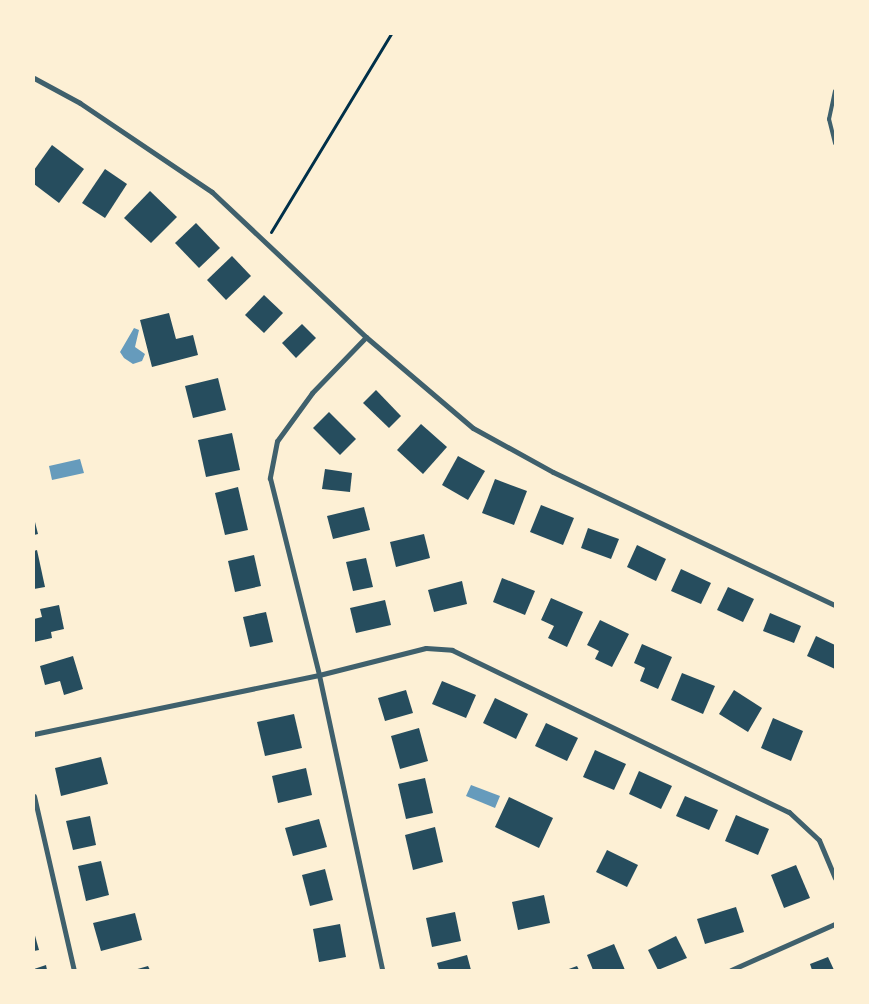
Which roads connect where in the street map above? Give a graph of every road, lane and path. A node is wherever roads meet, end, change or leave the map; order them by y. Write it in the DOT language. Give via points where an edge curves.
graph roads {
  1 [pos="391,34"];
  2 [pos="34,78"];
  3 [pos="835,91"];
  4 [pos="835,143"];
  5 [pos="265,242"];
  6 [pos="366,337"];
  7 [pos="835,605"];
  8 [pos="319,675"];
  9 [pos="34,734"];
  10 [pos="34,796"];
  11 [pos="835,878"];
  12 [pos="835,924"];
  13 [pos="74,970"];
  14 [pos="382,970"];
  15 [pos="731,970"];
  1 -- 5 [label="path"];
  2 -- 5 [label="street" via="80,103 212,192"];
  3 -- 4 [label="lane" via="829,119"];
  5 -- 6 [label="street"];
  6 -- 7 [label="street" via="473,428 553,472"];
  6 -- 8 [label="street" via="312,393 277,441 270,478"];
  8 -- 9 [label="street"];
  8 -- 11 [label="street" via="426,648 452,650 789,812 819,840"];
  8 -- 14 [label="street"];
  10 -- 13 [label="street"];
  12 -- 15 [label="street"];
}
